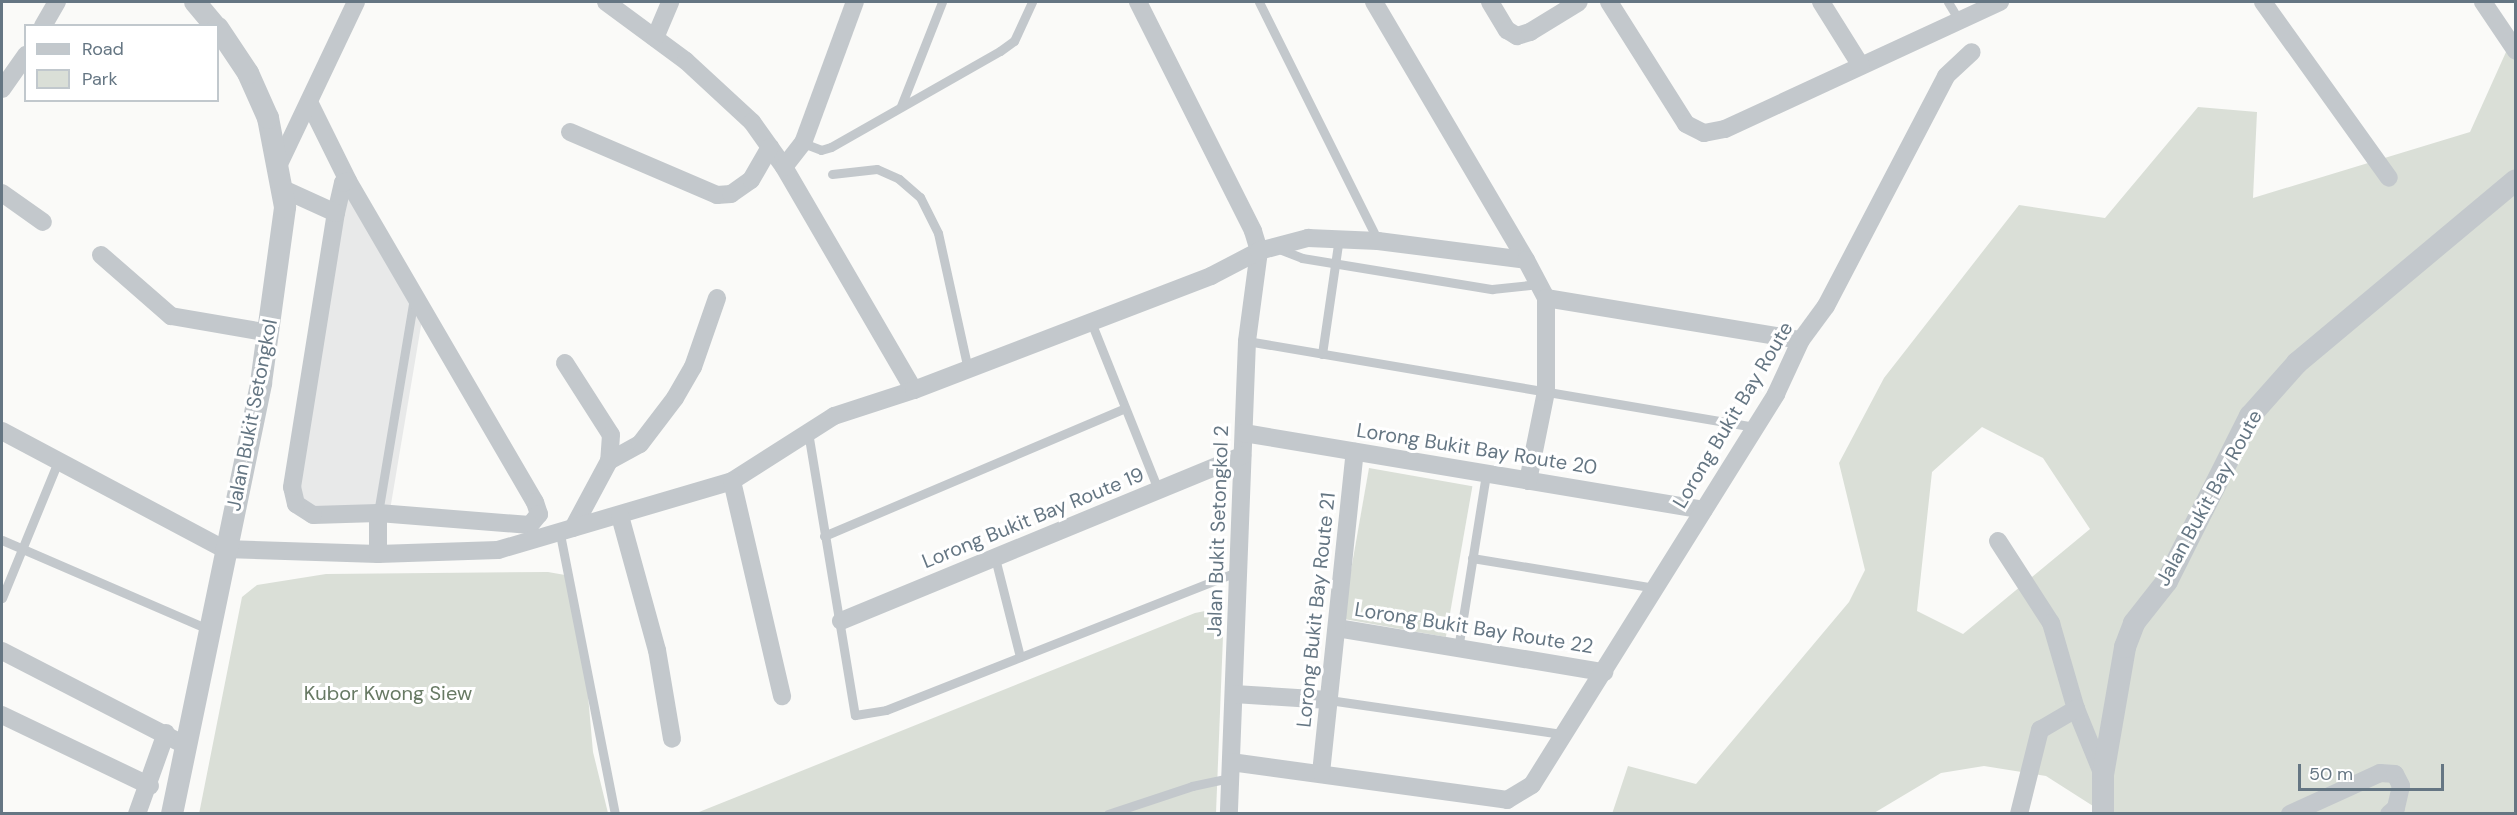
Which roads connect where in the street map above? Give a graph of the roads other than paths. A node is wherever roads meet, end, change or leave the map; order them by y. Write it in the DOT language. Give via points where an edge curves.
graph roads {
  1 [pos="57,2"];
  2 [pos="195,2"];
  3 [pos="356,2"];
  4 [pos="606,2"];
  5 [pos="670,2"];
  6 [pos="855,2"];
  7 [pos="942,2"];
  8 [pos="1032,2"];
  9 [pos="1137,2"];
  10 [pos="1258,2"];
  11 [pos="1374,2"];
  12 [pos="1490,2"];
  13 [pos="1579,2"];
  14 [pos="1609,2"];
  15 [pos="1821,2"];
  16 [pos="1948,2"];
  17 [pos="2000,2"];
  18 [pos="2263,2"];
  19 [pos="2483,2"];
  20 [pos="1959,20"];
  21 [pos="44,24"];
  22 [pos="213,24"];
  23 [pos="219,32"];
  24 [pos="655,38"];
  25 [pos="2516,51"];
  26 [pos="1972,52"];
  27 [pos="24,59"];
  28 [pos="1861,66"];
  29 [pos="2,89"];
  30 [pos="310,104"];
  31 [pos="901,106"];
  32 [pos="570,132"];
  33 [pos="802,142"];
  34 [pos="770,147"];
  35 [pos="280,162"];
  36 [pos="784,167"];
  37 [pos="832,174"];
  38 [pos="2389,178"];
  39 [pos="2516,180"];
  40 [pos="348,181"];
  41 [pos="284,189"];
  42 [pos="2,193"];
  43 [pos="336,213"];
  44 [pos="43,222"];
  45 [pos="1339,238"];
  46 [pos="1378,241"];
  47 [pos="1266,249"];
  48 [pos="101,255"];
  49 [pos="1526,260"];
  50 [pos="1335,264"];
  51 [pos="1542,291"];
  52 [pos="414,297"];
  53 [pos="717,298"];
  54 [pos="1091,322"];
  55 [pos="269,333"];
  56 [pos="1801,340"];
  57 [pos="1247,341"];
  58 [pos="1322,354"];
  59 [pos="565,363"];
  60 [pos="968,369"];
  61 [pos="914,390"];
  62 [pos="1546,392"];
  63 [pos="1125,408"];
  64 [pos="1755,427"];
  65 [pos="2,431"];
  66 [pos="808,432"];
  67 [pos="1244,433"];
  68 [pos="1355,452"];
  69 [pos="1242,456"];
  70 [pos="59,459"];
  71 [pos="609,461"];
  72 [pos="1486,474"];
  73 [pos="732,481"];
  74 [pos="1528,481"];
  75 [pos="1159,492"];
  76 [pos="1704,510"];
  77 [pos="378,513"];
  78 [pos="620,516"];
  79 [pos="566,531"];
  80 [pos="824,536"];
  81 [pos="2,540"];
  82 [pos="1998,541"];
  83 [pos="224,549"];
  84 [pos="22,550"];
  85 [pos="378,554"];
  86 [pos="995,558"];
  87 [pos="1473,558"];
  88 [pos="1239,571"];
  89 [pos="1656,588"];
  90 [pos="2,598"];
  91 [pos="841,621"];
  92 [pos="1337,628"];
  93 [pos="208,629"];
  94 [pos="1458,649"];
  95 [pos="2,651"];
  96 [pos="1020,657"];
  97 [pos="1604,672"];
  98 [pos="1233,694"];
  99 [pos="782,696"];
  100 [pos="1329,700"];
  101 [pos="2076,709"];
  102 [pos="2,715"];
  103 [pos="166,733"];
  104 [pos="1562,734"];
  105 [pos="672,739"];
  106 [pos="185,745"];
  107 [pos="1231,770"];
  108 [pos="1321,773"];
  109 [pos="2103,775"];
  110 [pos="150,786"];
  111 [pos="1495,806"];
  112 [pos="137,813"];
  113 [pos="172,813"];
  114 [pos="615,813"];
  115 [pos="1108,813"];
  116 [pos="1229,813"];
  117 [pos="2019,813"];
  118 [pos="2103,813"];
  119 [pos="2290,813"];
  120 [pos="2389,813"];
  1 -- 21 [label="street"];
  2 -- 22 [label="street, Jalan Bukit Setongkol"];
  3 -- 30 [label="street"];
  4 -- 24 [label="street"];
  5 -- 24 [label="street"];
  6 -- 33 [label="street"];
  7 -- 31 [label="lane"];
  8 -- 31 [label="lane" via="1014,41"];
  9 -- 47 [label="street" via="1253,231"];
  10 -- 46 [label="lane"];
  11 -- 49 [label="street"];
  12 -- 13 [label="street" via="1507,30 1517,36 1530,33"];
  14 -- 28 [label="street" via="1686,124 1704,133 1725,129"];
  15 -- 28 [label="street"];
  16 -- 20 [label="lane"];
  17 -- 20 [label="street"];
  18 -- 38 [label="street"];
  19 -- 25 [label="street"];
  20 -- 28 [label="street"];
  23 -- 35 [label="street, Jalan Bukit Setongkol" via="261,99"];
  24 -- 34 [label="street" via="741,110"];
  26 -- 56 [label="street, Lorong Bukit Bay Route" via="1946,76 1826,306"];
  27 -- 29 [label="street"];
  30 -- 35 [label="street"];
  30 -- 40 [label="street"];
  31 -- 33 [label="lane" via="831,147 821,150"];
  32 -- 34 [label="street" via="717,195 731,194 751,180"];
  33 -- 36 [label="street"];
  34 -- 36 [label="street"];
  35 -- 41 [label="street, Jalan Bukit Setongkol"];
  36 -- 61 [label="street"];
  37 -- 60 [label="lane" via="877,169 920,196 938,233"];
  39 -- 109 [label="street, Jalan Bukit Bay Route" via="2297,363 2250,416 2167,581 2134,623 2118,675"];
  40 -- 43 [label="street" via="343,183"];
  40 -- 52 [label="street"];
  41 -- 43 [label="street"];
  41 -- 55 [label="street, Jalan Bukit Setongkol" via="282,249"];
  42 -- 44 [label="street"];
  43 -- 77 [label="street" via="292,487 296,504 313,515"];
  45 -- 46 [label="street"];
  45 -- 47 [label="street" via="1308,238"];
  45 -- 50 [label="lane"];
  46 -- 49 [label="street"];
  47 -- 50 [label="lane"];
  47 -- 54 [label="street" via="1211,276"];
  47 -- 57 [label="street, Jalan Bukit Setongkol 2"];
  48 -- 55 [label="street" via="171,316"];
  49 -- 51 [label="street"];
  50 -- 51 [label="lane" via="1492,289"];
  50 -- 58 [label="lane"];
  51 -- 56 [label="street"];
  51 -- 62 [label="street"];
  52 -- 77 [label="lane"];
  52 -- 77 [label="street" via="495,428 539,514 530,525"];
  53 -- 71 [label="street" via="693,367 675,398 640,444"];
  54 -- 60 [label="street"];
  54 -- 63 [label="lane"];
  55 -- 83 [label="street, Jalan Bukit Setongkol"];
  56 -- 64 [label="street, Lorong Bukit Bay Route" via="1776,394"];
  57 -- 58 [label="lane"];
  57 -- 67 [label="street, Jalan Bukit Setongkol 2"];
  58 -- 62 [label="lane"];
  59 -- 71 [label="street" via="608,426"];
  60 -- 61 [label="street"];
  61 -- 66 [label="street" via="834,416"];
  62 -- 64 [label="lane"];
  62 -- 74 [label="street"];
  63 -- 75 [label="lane"];
  63 -- 80 [label="lane"];
  64 -- 76 [label="street, Lorong Bukit Bay Route"];
  65 -- 70 [label="street"];
  66 -- 73 [label="street"];
  66 -- 80 [label="lane"];
  67 -- 68 [label="street, Lorong Bukit Bay Route 20"];
  67 -- 69 [label="street, Jalan Bukit Setongkol 2"];
  68 -- 72 [label="street, Lorong Bukit Bay Route 20"];
  68 -- 92 [label="street, Lorong Bukit Bay Route 21"];
  69 -- 75 [label="street, Lorong Bukit Bay Route 19"];
  69 -- 88 [label="street, Jalan Bukit Setongkol 2"];
  70 -- 83 [label="street"];
  70 -- 84 [label="lane"];
  71 -- 79 [label="street"];
  72 -- 74 [label="street, Lorong Bukit Bay Route 20"];
  72 -- 87 [label="lane"];
  73 -- 78 [label="street"];
  73 -- 99 [label="street"];
  74 -- 76 [label="street, Lorong Bukit Bay Route 20"];
  75 -- 86 [label="street, Lorong Bukit Bay Route 19"];
  76 -- 89 [label="street, Lorong Bukit Bay Route"];
  77 -- 85 [label="street"];
  78 -- 79 [label="street"];
  78 -- 105 [label="street" via="657,650"];
  79 -- 85 [label="street" via="498,550"];
  79 -- 114 [label="lane"];
  80 -- 91 [label="lane"];
  81 -- 84 [label="lane"];
  82 -- 101 [label="street" via="2051,623"];
  83 -- 85 [label="street"];
  83 -- 93 [label="street, Jalan Bukit Setongkol"];
  84 -- 90 [label="lane"];
  84 -- 93 [label="lane"];
  86 -- 91 [label="street, Lorong Bukit Bay Route 19"];
  86 -- 96 [label="lane"];
  87 -- 89 [label="lane"];
  87 -- 94 [label="lane"];
  88 -- 96 [label="lane"];
  88 -- 98 [label="street, Jalan Bukit Setongkol 2"];
  89 -- 97 [label="street, Lorong Bukit Bay Route"];
  91 -- 96 [label="lane" via="855,715 886,710"];
  92 -- 94 [label="street, Lorong Bukit Bay Route 22"];
  92 -- 100 [label="street, Lorong Bukit Bay Route 21"];
  93 -- 106 [label="street, Jalan Bukit Setongkol"];
  94 -- 97 [label="street, Lorong Bukit Bay Route 22"];
  95 -- 103 [label="street"];
  97 -- 104 [label="street, Lorong Bukit Bay Route"];
  98 -- 100 [label="street"];
  98 -- 107 [label="street, Jalan Bukit Setongkol 2"];
  100 -- 104 [label="lane"];
  100 -- 108 [label="street, Lorong Bukit Bay Route 21"];
  101 -- 109 [label="street"];
  101 -- 117 [label="street" via="2040,730"];
  102 -- 110 [label="street"];
  103 -- 106 [label="street"];
  103 -- 110 [label="street"];
  104 -- 111 [label="street, Lorong Bukit Bay Route" via="1532,785"];
  106 -- 113 [label="street, Jalan Bukit Setongkol"];
  107 -- 108 [label="street"];
  107 -- 115 [label="lane"];
  107 -- 116 [label="street, Jalan Bukit Setongkol 2"];
  108 -- 111 [label="street"];
  109 -- 118 [label="street, Jalan Bukit Bay Route"];
  110 -- 112 [label="street"];
  119 -- 120 [label="street" via="2380,773 2395,774 2401,786 2396,808"];
}
